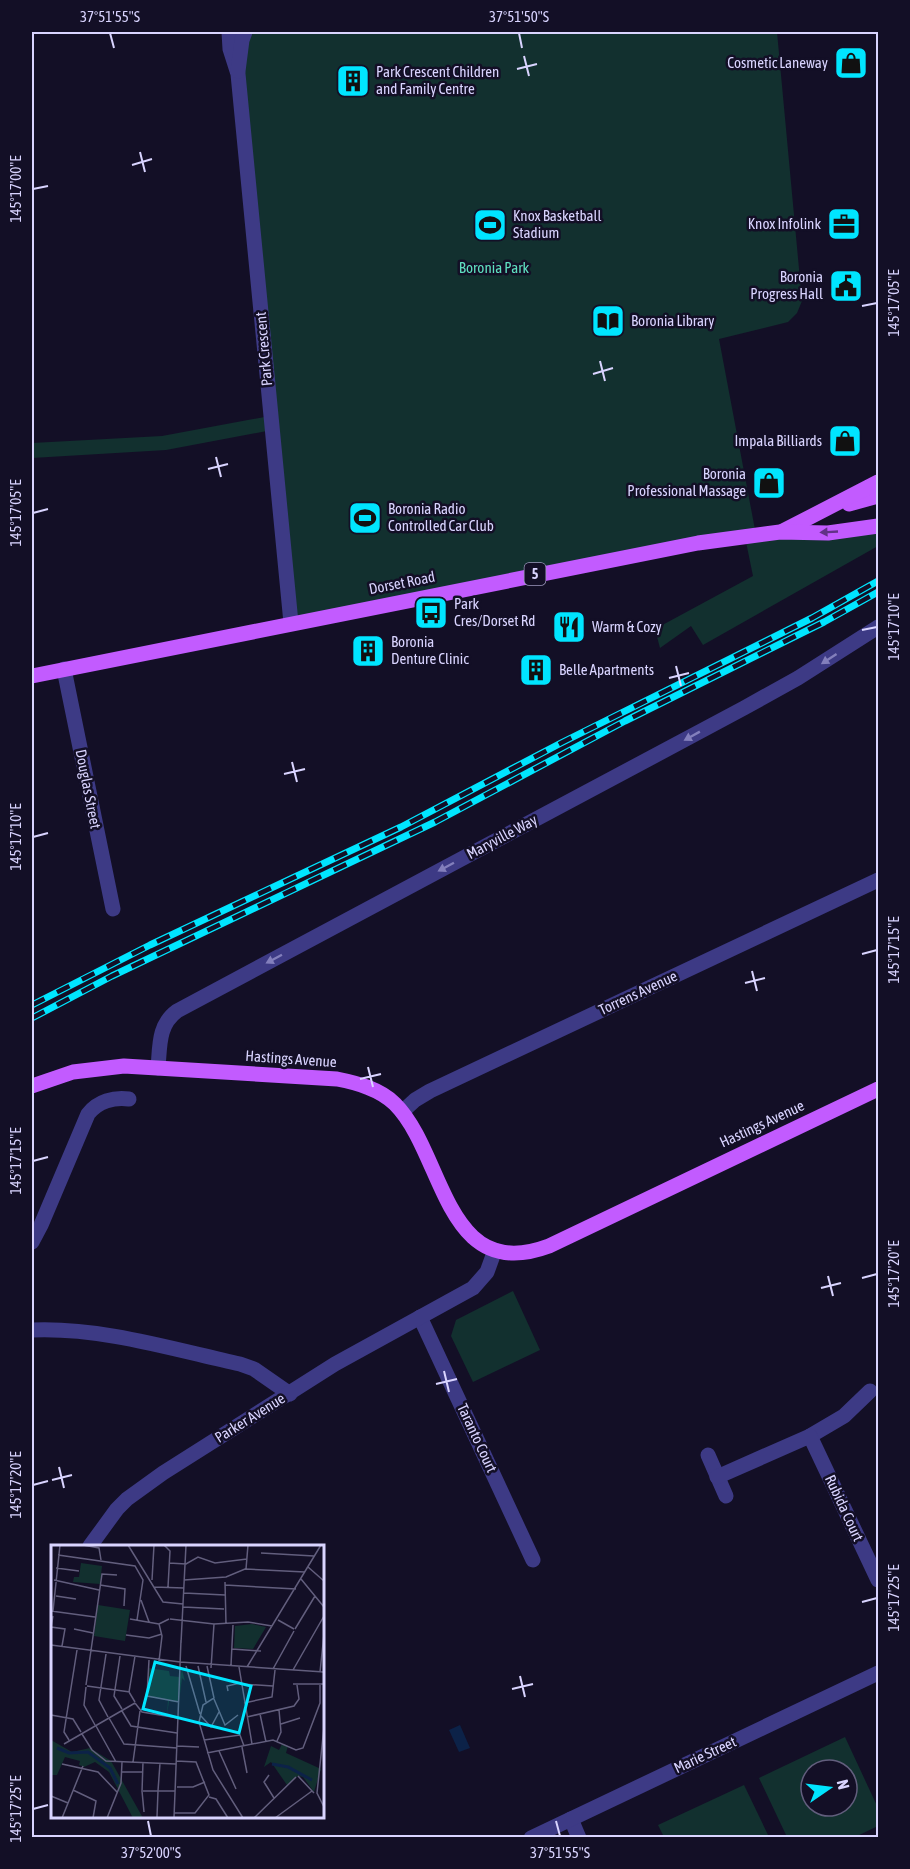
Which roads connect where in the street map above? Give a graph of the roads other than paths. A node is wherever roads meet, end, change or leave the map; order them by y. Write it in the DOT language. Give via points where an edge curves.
graph roads {
  1 [pos="229,32"];
  2 [pos="245,32"];
  3 [pos="238,74"];
  4 [pos="879,482"];
  5 [pos="879,496"];
  6 [pos="820,512"];
  7 [pos="879,526"];
  8 [pos="780,532"];
  9 [pos="291,623"];
  10 [pos="879,627"];
  11 [pos="64,669"];
  12 [pos="32,676"];
  13 [pos="879,880"];
  14 [pos="113,909"];
  15 [pos="158,1068"];
  16 [pos="32,1086"];
  17 [pos="879,1089"];
  18 [pos="129,1099"];
  19 [pos="402,1112"];
  20 [pos="32,1242"];
  21 [pos="495,1250"];
  22 [pos="420,1317"];
  23 [pos="32,1330"];
  24 [pos="870,1391"];
  25 [pos="290,1394"];
  26 [pos="810,1436"];
  27 [pos="708,1455"];
  28 [pos="717,1477"];
  29 [pos="726,1496"];
  30 [pos="91,1545"];
  31 [pos="533,1560"];
  32 [pos="879,1580"];
  33 [pos="879,1673"];
  34 [pos="571,1819"];
  35 [pos="531,1838"];
  36 [pos="579,1838"];
  1 -- 3 [label="street, Park Crescent"];
  2 -- 3 [label="street, Park Crescent"];
  3 -- 9 [label="street, Park Crescent"];
  4 -- 6 [label="main road, Dorset Road"];
  5 -- 6 [label="main road, Dorset Road / 5"];
  6 -- 8 [label="main road, Dorset Road / 5"];
  7 -- 8 [label="main road, Dorset Road / 5, one-way" via="828,533"];
  8 -- 9 [label="main road, Dorset Road / 5" via="698,543"];
  9 -- 11 [label="main road, Dorset Road / 5"];
  10 -- 15 [label="street, Maryville Way, one-way" via="744,708 177,1011 161,1032"];
  11 -- 12 [label="main road, Dorset Road / 5"];
  11 -- 14 [label="street, Douglas Street"];
  13 -- 19 [label="street, Torrens Avenue" via="430,1091"];
  15 -- 16 [label="main road, Hastings Avenue" via="86,1069"];
  15 -- 19 [label="main road, Hastings Avenue" via="337,1079 383,1095"];
  17 -- 21 [label="main road, Hastings Avenue" via="549,1246 526,1253"];
  18 -- 20 [label="street" via="106,1100 87,1114"];
  19 -- 21 [label="main road, Hastings Avenue" via="453,1214 473,1237"];
  21 -- 22 [label="street" via="487,1272 473,1288"];
  22 -- 25 [label="street"];
  22 -- 31 [label="street, Taranto Court"];
  23 -- 25 [label="street, Parker Avenue" via="117,1337 240,1364"];
  24 -- 26 [label="street" via="844,1416"];
  25 -- 30 [label="street, Parker Avenue" via="139,1490 117,1509"];
  26 -- 28 [label="street"];
  26 -- 32 [label="street, Rubida Court"];
  27 -- 28 [label="street"];
  28 -- 29 [label="street"];
  33 -- 34 [label="street, Marie Street"];
  34 -- 35 [label="street, Marie Street"];
  34 -- 36 [label="street"];
}
